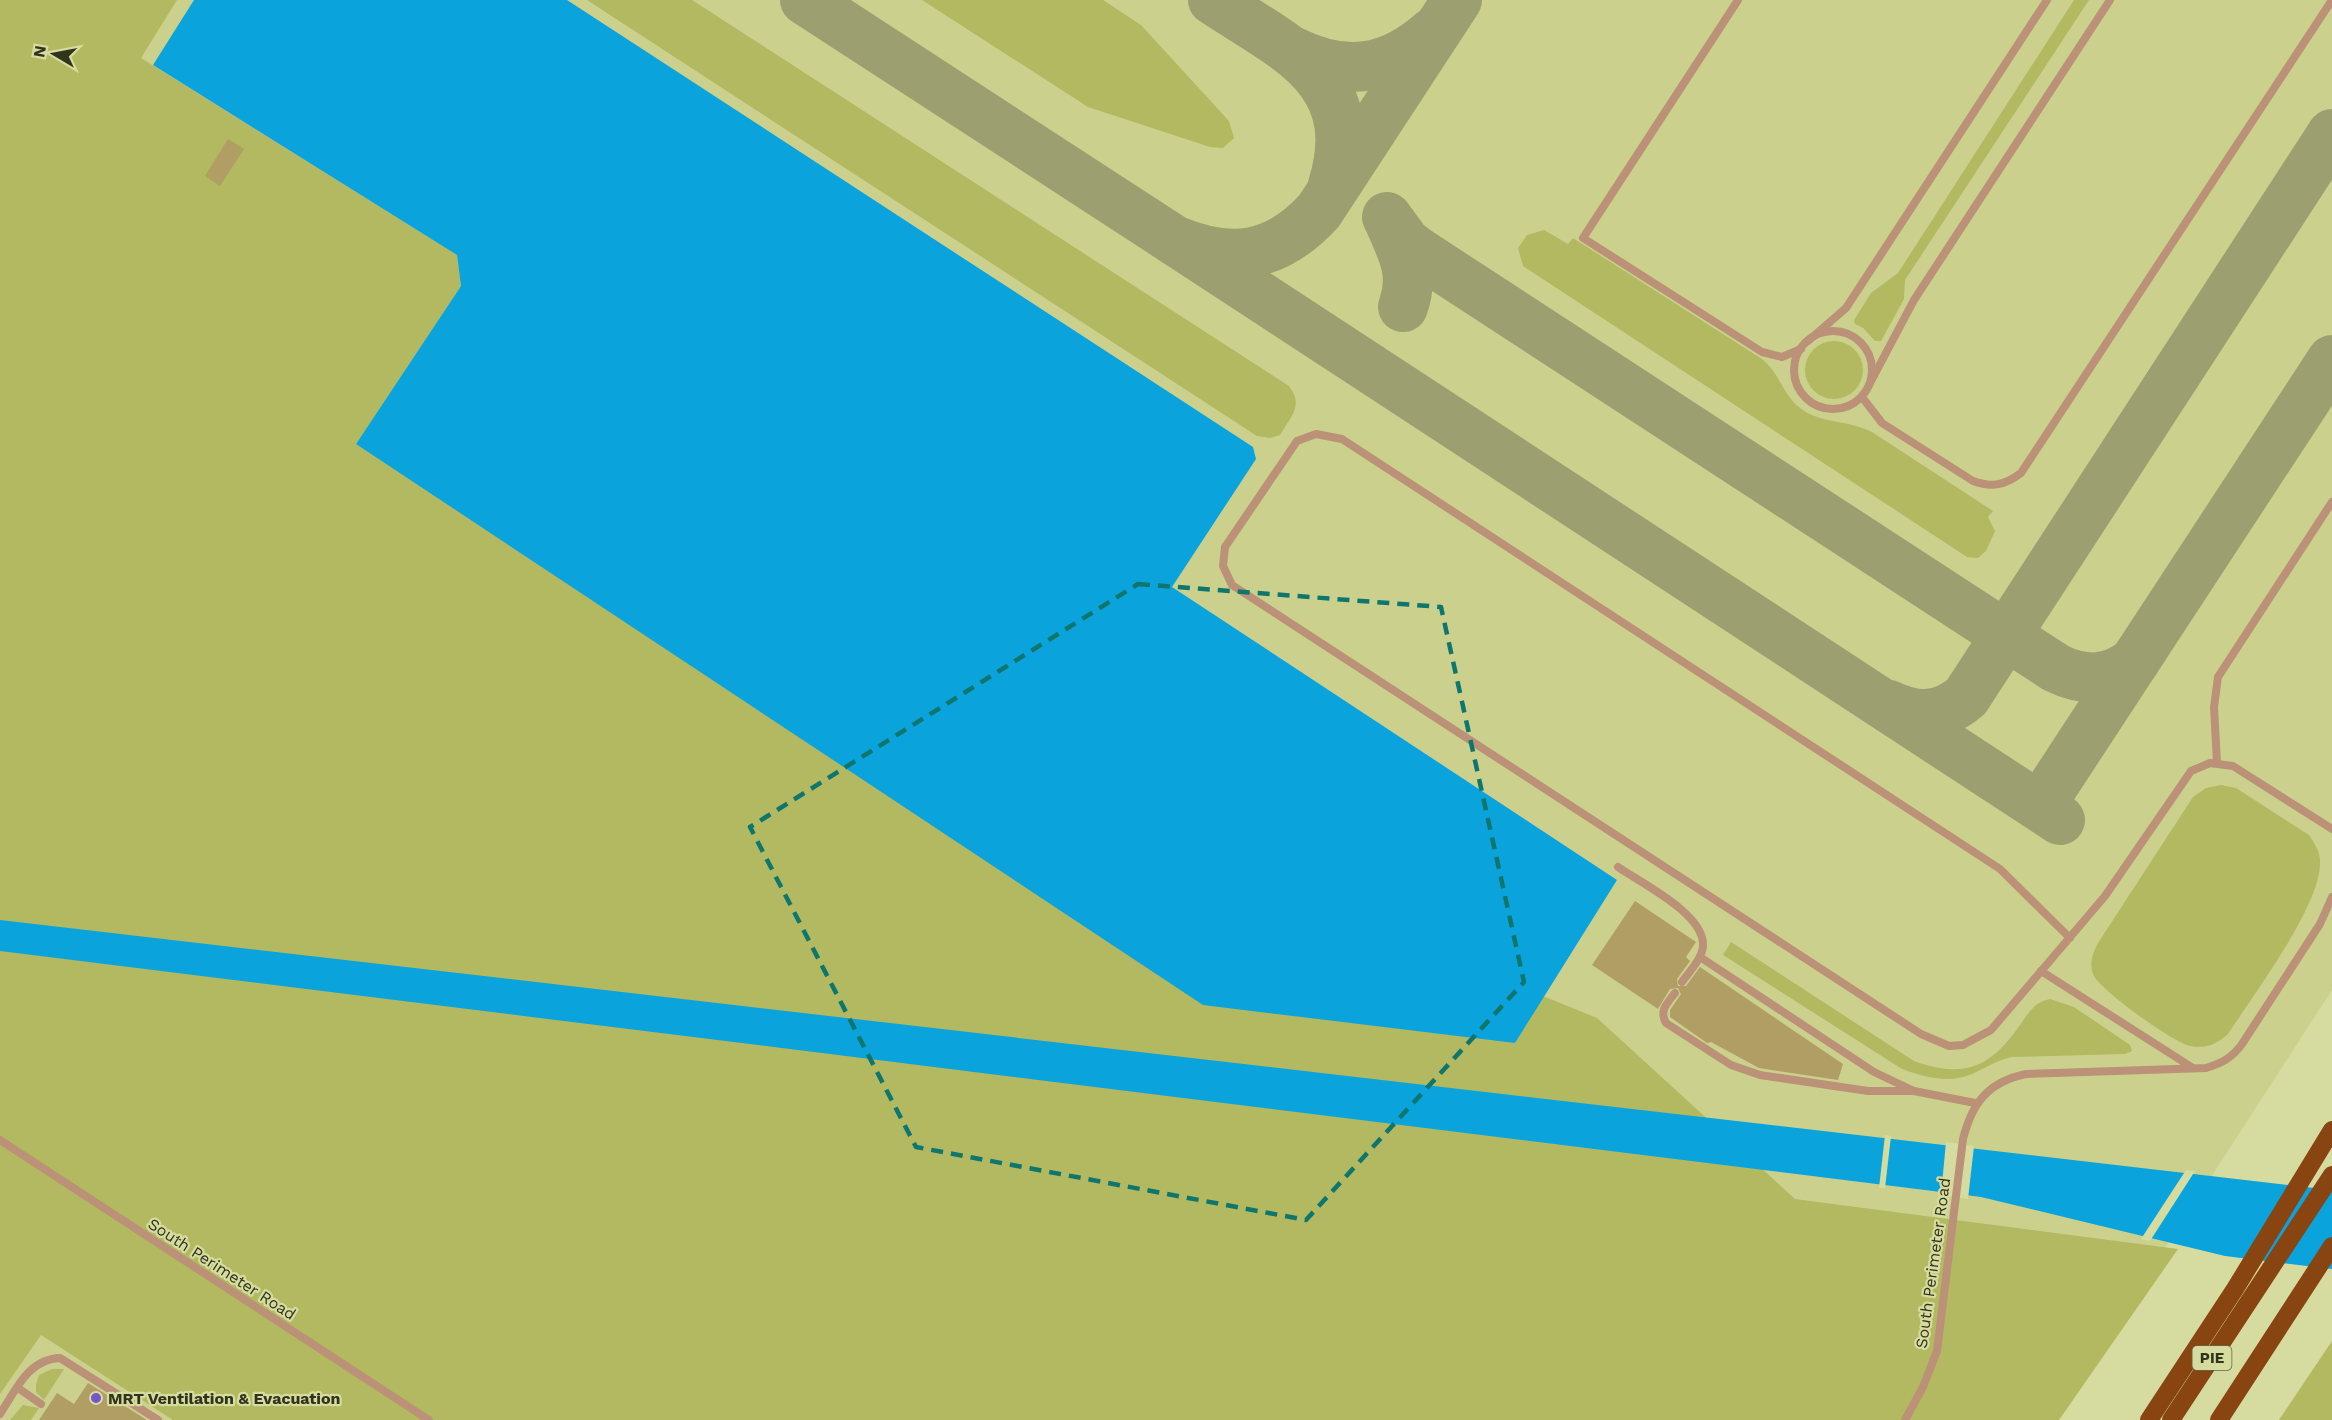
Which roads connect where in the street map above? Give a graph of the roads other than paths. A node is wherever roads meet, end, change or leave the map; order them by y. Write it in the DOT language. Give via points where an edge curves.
graph roads {
  1 [pos="1738,0"];
  2 [pos="2048,0"];
  3 [pos="2110,0"];
  4 [pos="2332,0"];
  5 [pos="1808,341"];
  6 [pos="1801,349"];
  7 [pos="1869,386"];
  8 [pos="1862,397"];
  9 [pos="2332,501"];
  10 [pos="2217,763"];
  11 [pos="2332,829"];
  12 [pos="1618,867"];
  13 [pos="2332,897"];
  14 [pos="2070,938"];
  15 [pos="1700,957"];
  16 [pos="2041,971"];
  17 [pos="1682,982"];
  18 [pos="1675,993"];
  19 [pos="2193,1068"];
  20 [pos="1914,1090"];
  21 [pos="1975,1103"];
  22 [pos="2332,1130"];
  23 [pos="0,1140"];
  24 [pos="2332,1175"];
  25 [pos="2332,1246"];
  26 [pos="18,1388"];
  27 [pos="41,1404"];
  28 [pos="0,1414"];
  29 [pos="158,1420"];
  30 [pos="429,1420"];
  31 [pos="1905,1420"];
  32 [pos="2149,1420"];
  33 [pos="2172,1420"];
  34 [pos="2219,1420"];
  1 -- 6 [label="lane" via="1583,238 1762,352 1782,357"];
  2 -- 5 [label="lane" via="1846,308"];
  3 -- 7 [label="lane" via="1914,300"];
  4 -- 8 [label="lane" via="2021,473 2000,485 1985,486 1973,481 1882,423"];
  5 -- 6 [label="lane"];
  5 -- 7 [label="lane" via="1831,331 1855,337 1870,359"];
  6 -- 8 [label="lane" via="1794,372 1803,394 1812,403 1838,409"];
  7 -- 8 [label="lane"];
  9 -- 10 [label="lane" via="2218,678 2214,707"];
  10 -- 11 [label="lane" via="2242,771"];
  10 -- 14 [label="lane" via="2191,771 2121,875"];
  12 -- 15 [label="lane" via="1693,920 1702,937"];
  13 -- 19 [label="lane" via="2320,924 2234,1055 2214,1066"];
  14 -- 16 [label="lane"];
  14 -- 16 [label="lane" via="2000,869 1342,439 1316,434 1297,441 1225,547 1223,566 1233,585 1935,1042 1949,1046 1977,1040"];
  15 -- 17 [label="lane"];
  15 -- 20 [label="lane" via="1874,1072"];
  16 -- 19 [label="lane"];
  18 -- 20 [label="lane" via="1664,1007 1666,1023 1731,1065 1772,1078 1868,1091"];
  19 -- 21 [label="lane" via="2026,1074 1999,1082"];
  20 -- 21 [label="lane"];
  21 -- 31 [label="lane, South Perimeter Road" via="1964,1139 1937,1351"];
  22 -- 32 [label="highway"];
  23 -- 30 [label="lane, South Perimeter Road"];
  24 -- 33 [label="highway, PIE"];
  25 -- 34 [label="highway, PIE"];
  26 -- 27 [label="lane"];
  26 -- 28 [label="lane"];
  26 -- 29 [label="lane" via="39,1362 60,1358"];
}
